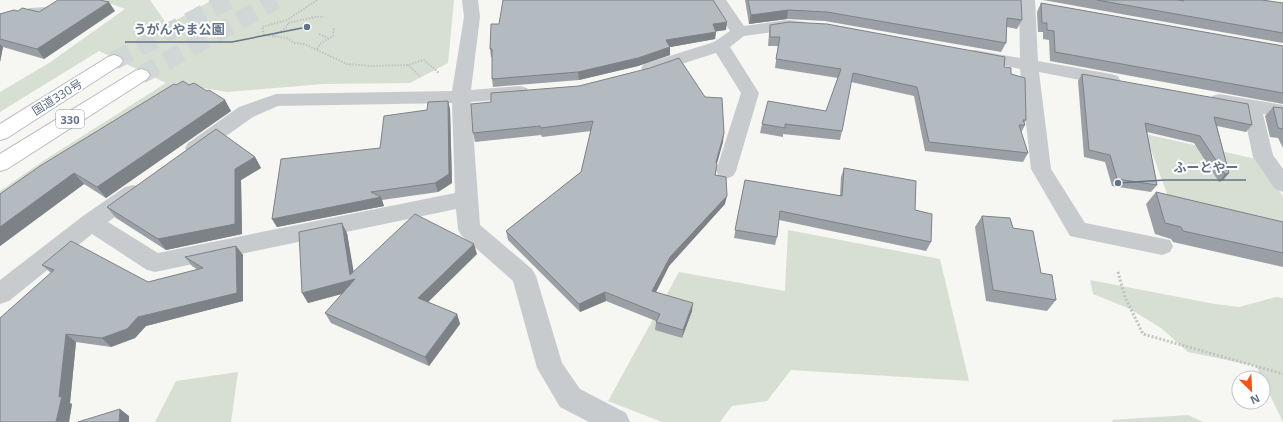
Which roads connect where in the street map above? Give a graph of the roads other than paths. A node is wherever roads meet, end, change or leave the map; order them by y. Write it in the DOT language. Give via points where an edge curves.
graph roads {
  1 [pos="470,0"];
  2 [pos="718,0"];
  3 [pos="1025,3"];
  4 [pos="47,10"];
  5 [pos="0,21"];
  6 [pos="818,27"];
  7 [pos="739,32"];
  8 [pos="720,46"];
  9 [pos="959,52"];
  10 [pos="114,61"];
  11 [pos="1029,65"];
  12 [pos="636,73"];
  13 [pos="141,75"];
  14 [pos="1129,83"];
  15 [pos="540,90"];
  16 [pos="461,97"];
  17 [pos="1206,97"];
  18 [pos="1252,106"];
  19 [pos="1283,111"];
  20 [pos="0,133"];
  21 [pos="181,158"];
  22 [pos="0,164"];
  23 [pos="726,171"];
  24 [pos="149,181"];
  25 [pos="1283,184"];
  26 [pos="466,199"];
  27 [pos="91,222"];
  28 [pos="1162,246"];
  29 [pos="0,294"];
  30 [pos="616,422"];
  1 -- 16 [label="street" via="472,17"];
  2 -- 7 [label="street"];
  3 -- 11 [label="street"];
  4 -- 5 [label="lane" via="30,11"];
  6 -- 7 [label="street" via="787,25"];
  7 -- 8 [label="street"];
  8 -- 12 [label="street"];
  8 -- 23 [label="street" via="750,93"];
  9 -- 11 [label="street"];
  10 -- 20 [label="highway, 国道330号 / 330"];
  11 -- 14 [label="street"];
  11 -- 28 [label="street" via="1041,169 1078,230"];
  13 -- 22 [label="highway, 国道330号 / 330"];
  15 -- 16 [label="street"];
  16 -- 21 [label="street" via="276,100 246,112"];
  16 -- 26 [label="street"];
  17 -- 18 [label="street"];
  18 -- 19 [label="street"];
  18 -- 25 [label="street" via="1263,157"];
  24 -- 27 [label="street"];
  26 -- 27 [label="street" via="155,263"];
  26 -- 30 [label="street" via="469,229 524,276 550,368 570,398"];
  27 -- 29 [label="street"];
}
